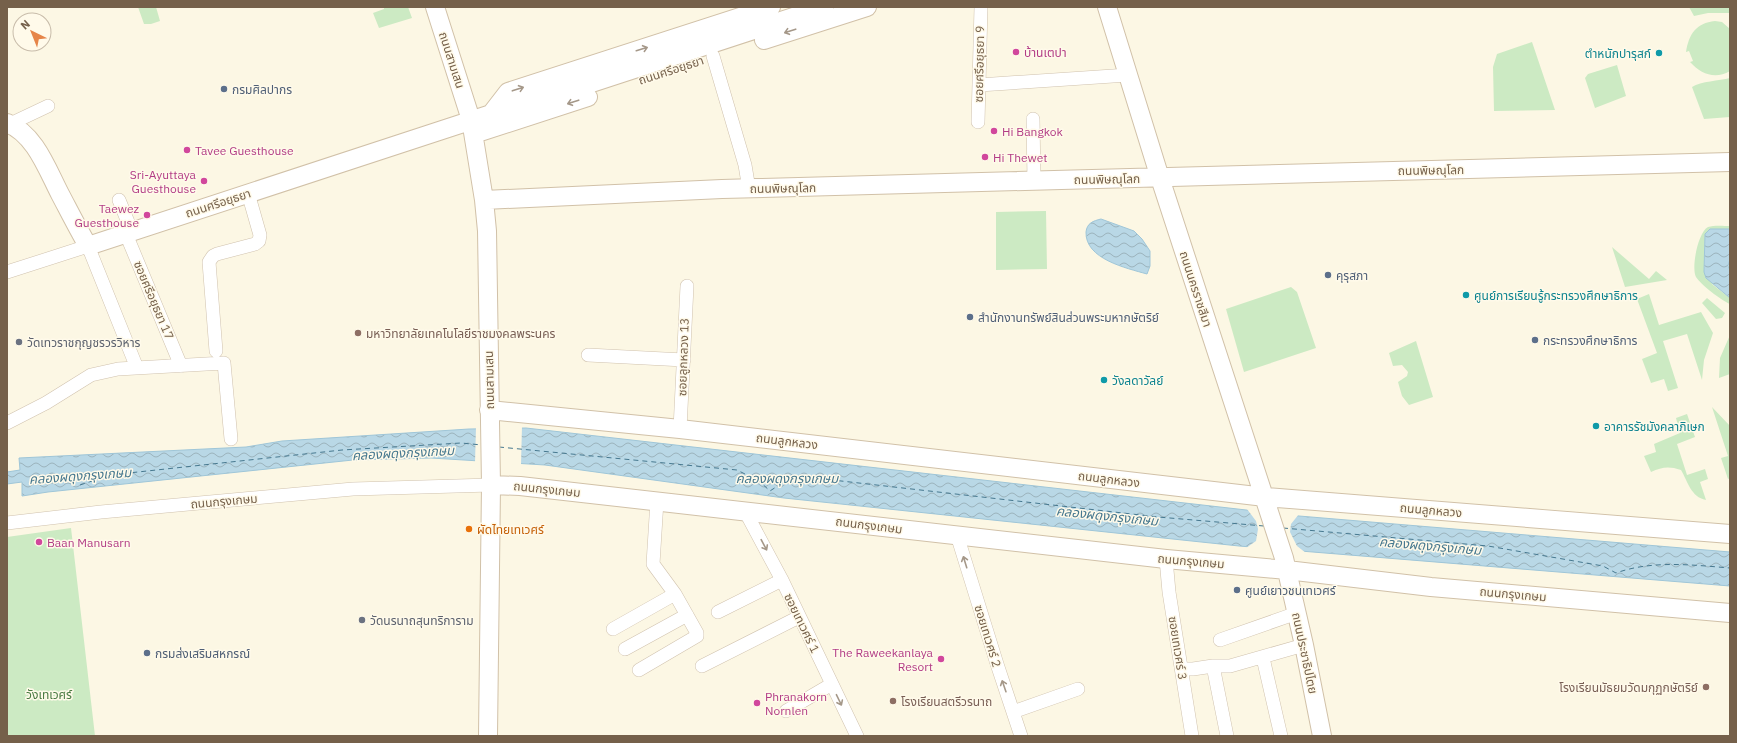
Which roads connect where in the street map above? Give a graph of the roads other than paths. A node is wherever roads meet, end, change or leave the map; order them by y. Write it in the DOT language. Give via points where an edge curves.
graph roads {
  1 [pos="435,7"];
  2 [pos="772,7"];
  3 [pos="868,7"];
  4 [pos="980,7"];
  5 [pos="1106,7"];
  6 [pos="819,11"];
  7 [pos="732,28"];
  8 [pos="679,46"];
  9 [pos="713,56"];
  10 [pos="661,67"];
  11 [pos="1128,75"];
  12 [pos="979,85"];
  13 [pos="594,89"];
  14 [pos="48,106"];
  15 [pos="491,114"];
  16 [pos="1033,119"];
  17 [pos="978,122"];
  18 [pos="9,124"];
  19 [pos="473,127"];
  20 [pos="1730,162"];
  21 [pos="1160,178"];
  22 [pos="1034,181"];
  23 [pos="749,189"];
  24 [pos="248,194"];
  25 [pos="119,200"];
  26 [pos="484,200"];
  27 [pos="129,233"];
  28 [pos="88,246"];
  29 [pos="7,272"];
  30 [pos="687,286"];
  31 [pos="216,351"];
  32 [pos="588,356"];
  33 [pos="684,360"];
  34 [pos="182,366"];
  35 [pos="137,368"];
  36 [pos="489,416"];
  37 [pos="7,422"];
  38 [pos="680,429"];
  39 [pos="231,439"];
  40 [pos="491,479"];
  41 [pos="657,501"];
  42 [pos="1267,503"];
  43 [pos="745,511"];
  44 [pos="7,523"];
  45 [pos="1730,534"];
  46 [pos="958,536"];
  47 [pos="1166,559"];
  48 [pos="1285,564"];
  49 [pos="782,580"];
  50 [pos="675,594"];
  51 [pos="718,612"];
  52 [pos="1297,613"];
  53 [pos="1730,613"];
  54 [pos="687,615"];
  55 [pos="800,617"];
  56 [pos="613,630"];
  57 [pos="1220,640"];
  58 [pos="1304,645"];
  59 [pos="625,649"];
  60 [pos="1263,658"];
  61 [pos="702,666"];
  62 [pos="1213,666"];
  63 [pos="1182,669"];
  64 [pos="639,670"];
  65 [pos="832,684"];
  66 [pos="1078,689"];
  67 [pos="786,711"];
  68 [pos="1013,712"];
  69 [pos="488,736"];
  70 [pos="857,736"];
  71 [pos="1021,736"];
  72 [pos="1192,736"];
  73 [pos="1227,736"];
  74 [pos="1280,736"];
  75 [pos="1322,736"];
  1 -- 19 [label="main road, ถนนสามเสน"];
  2 -- 7 [label="main road, ถนนศรีอยุธยา"];
  3 -- 6 [label="main road, ถนนศรีอยุธยา"];
  4 -- 12 [label="street, ซอยศรีอยุธยา 9"];
  5 -- 11 [label="main road, ถนนนครราชสีมา"];
  6 -- 7 [label="main road, ถนนศรีอยุธยา"];
  6 -- 9 [label="main road, ถนนศรีอยุธยา, one-way"];
  7 -- 8 [label="main road, ถนนศรีอยุธยา"];
  8 -- 10 [label="main road, ถนนศรีอยุธยา"];
  15 -- 8 [label="main road, ถนนศรีอยุธยา, one-way" via="508,92"];
  9 -- 10 [label="main road, ถนนศรีอยุธยา"];
  9 -- 23 [label="street" via="745,165"];
  10 -- 13 [label="main road, ถนนศรีอยุธยา"];
  11 -- 12 [label="street"];
  11 -- 21 [label="main road, ถนนนครราชสีมา"];
  12 -- 17 [label="street, ซอยศรีอยุธยา 9"];
  13 -- 15 [label="main road, ถนนศรีอยุธยา"];
  13 -- 19 [label="main road, ถนนศรีอยุธยา, one-way"];
  14 -- 18 [label="street"];
  15 -- 19 [label="main road, ถนนศรีอยุธยา"];
  16 -- 22 [label="street"];
  18 -- 28 [label="main road" via="26,137 40,155"];
  19 -- 24 [label="main road, ถนนศรีอยุธยา"];
  19 -- 26 [label="main road, ถนนสามเสน"];
  20 -- 21 [label="main road, ถนนพิษณุโลก"];
  21 -- 22 [label="main road, ถนนพิษณุโลก"];
  21 -- 42 [label="main road, ถนนนครราชสีมา"];
  22 -- 23 [label="main road, ถนนพิษณุโลก"];
  23 -- 26 [label="main road, ถนนพิษณุโลก"];
  24 -- 27 [label="main road, ถนนศรีอยุธยา"];
  24 -- 31 [label="street" via="260,235 259,241 217,254 209,262"];
  25 -- 27 [label="street, ซอยศรีอยุธยา 17"];
  26 -- 36 [label="main road, ถนนสามเสน" via="488,272"];
  27 -- 28 [label="main road, ถนนศรีอยุธยา"];
  27 -- 34 [label="street, ซอยศรีอยุธยา 17"];
  28 -- 29 [label="street"];
  28 -- 35 [label="street"];
  30 -- 33 [label="street, ซอยลูกหลวง 13"];
  32 -- 33 [label="street"];
  33 -- 38 [label="street, ซอยลูกหลวง 13"];
  34 -- 35 [label="street"];
  34 -- 39 [label="street" via="224,363"];
  35 -- 37 [label="street" via="91,375 46,403"];
  36 -- 38 [label="main road, ถนนลูกหลวง"];
  36 -- 40 [label="main road, ถนนสามเสน"];
  38 -- 42 [label="main road, ถนนลูกหลวง"];
  40 -- 41 [label="main road, ถนนกรุงเกษม" via="520,486"];
  40 -- 44 [label="street, ถนนกรุงเกษม" via="353,489"];
  40 -- 69 [label="main road, ถนนสามเสน"];
  41 -- 43 [label="main road, ถนนกรุงเกษม"];
  41 -- 50 [label="street" via="653,564"];
  42 -- 45 [label="main road, ถนนลูกหลวง"];
  42 -- 48 [label="main road, ถนนนครราชสีมา"];
  43 -- 46 [label="main road, ถนนกรุงเกษม"];
  43 -- 49 [label="street, ซอยเทเวศร์ 1, one-way"];
  46 -- 47 [label="main road, ถนนกรุงเกษม"];
  68 -- 46 [label="street, ซอยเทเวศร์ 2, one-way"];
  47 -- 48 [label="main road, ถนนกรุงเกษม"];
  47 -- 63 [label="street, ซอยเทเวศร์ 3" via="1168,592"];
  48 -- 52 [label="main road, ถนนประชาธิปไตย"];
  48 -- 53 [label="main road, ถนนกรุงเกษม" via="1431,587"];
  49 -- 51 [label="street"];
  49 -- 55 [label="street, ซอยเทเวศร์ 1"];
  50 -- 54 [label="street"];
  50 -- 56 [label="street"];
  52 -- 57 [label="street"];
  52 -- 58 [label="main road, ถนนประชาธิปไตย"];
  54 -- 59 [label="street"];
  54 -- 64 [label="street" via="697,636"];
  55 -- 61 [label="street"];
  55 -- 65 [label="street, ซอยเทเวศร์ 1"];
  58 -- 60 [label="street"];
  58 -- 75 [label="main road, ถนนประชาธิปไตย"];
  60 -- 62 [label="street" via="1230,666"];
  60 -- 74 [label="street"];
  62 -- 63 [label="street"];
  62 -- 73 [label="street"];
  63 -- 72 [label="street, ซอยเทเวศร์ 3"];
  65 -- 67 [label="street"];
  65 -- 70 [label="street, ซอยเทเวศร์ 1, one-way"];
  66 -- 68 [label="street"];
  68 -- 71 [label="street, ซอยเทเวศร์ 2"];
}
